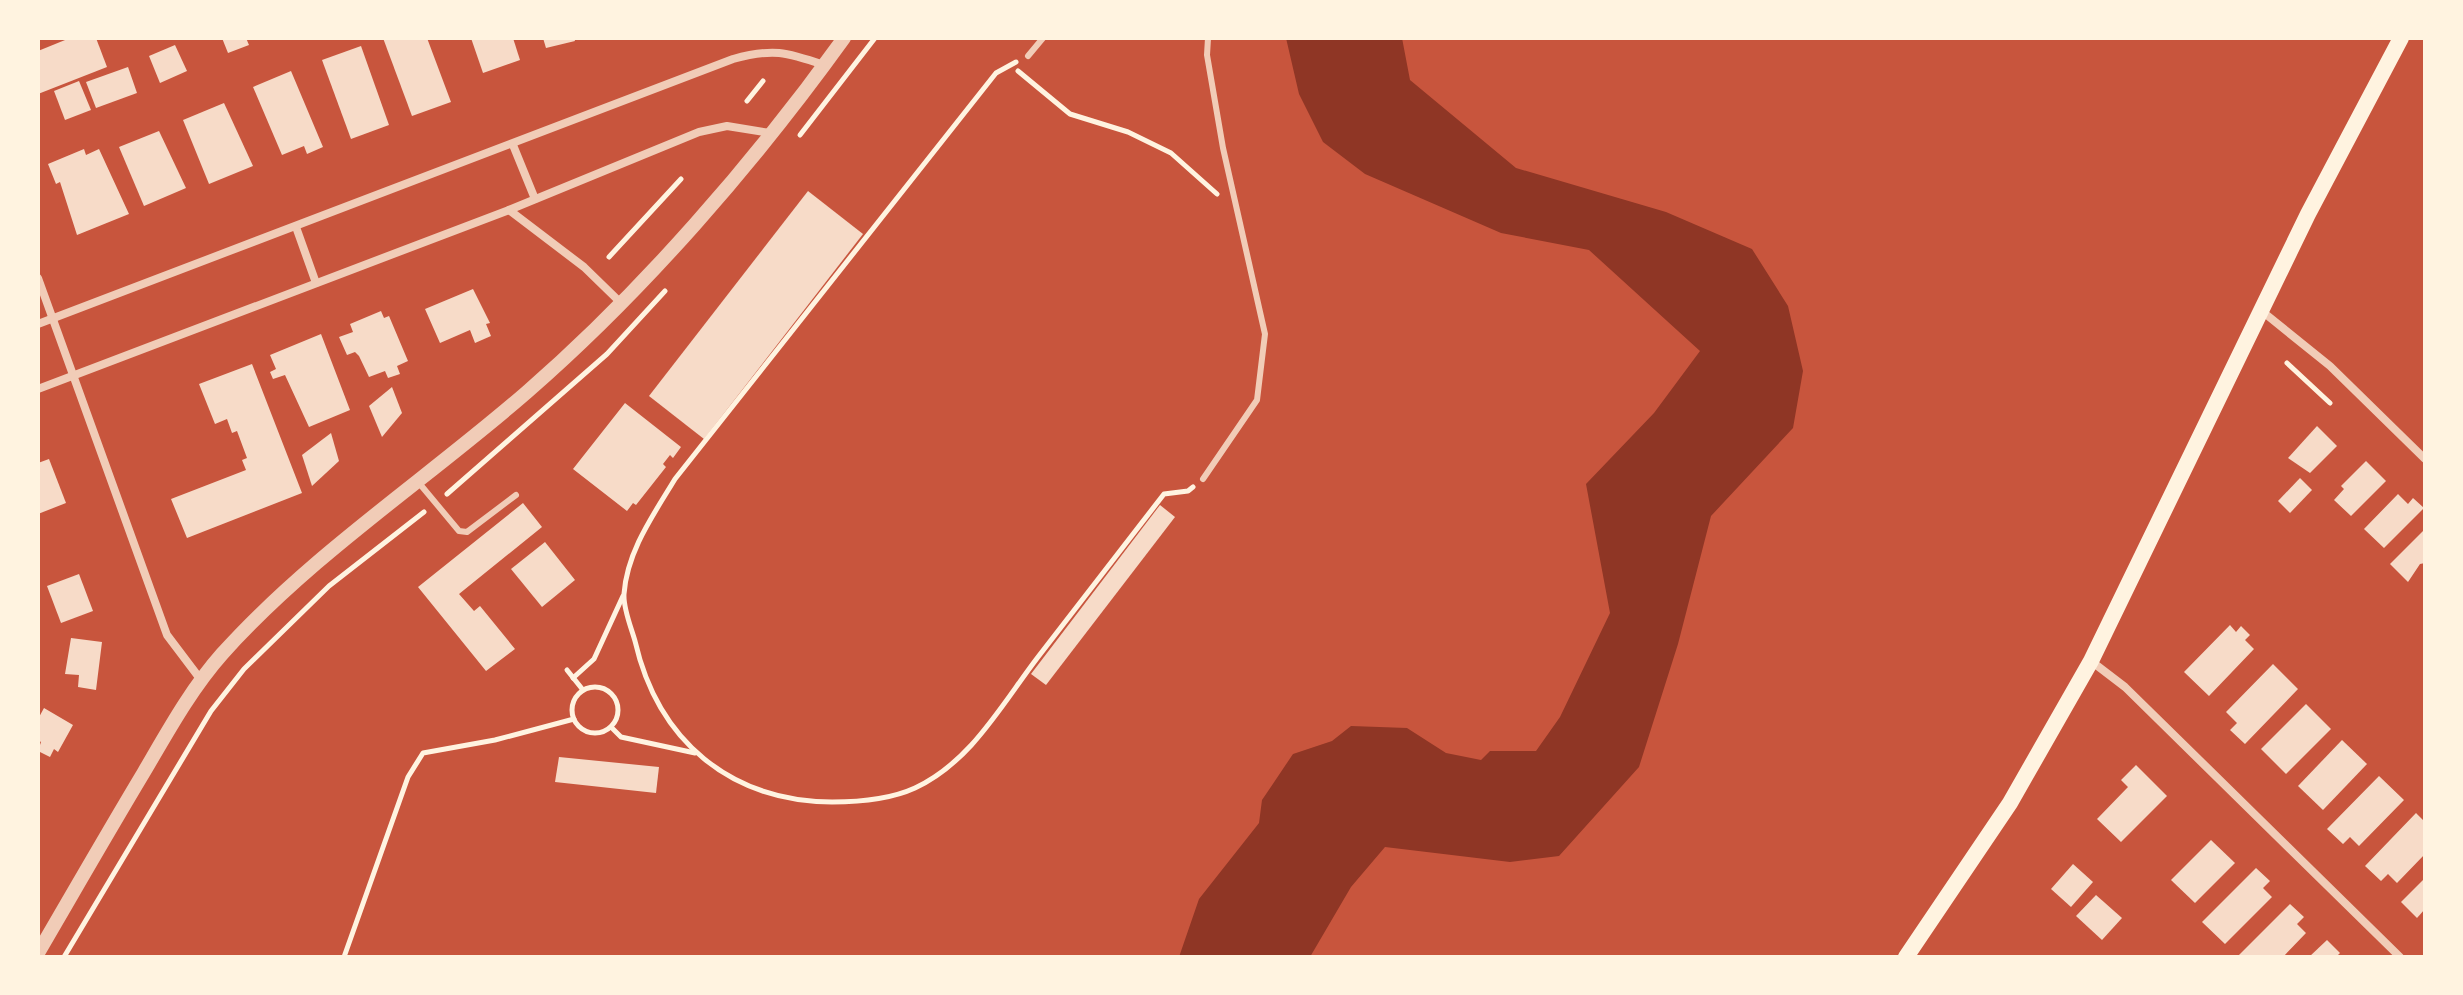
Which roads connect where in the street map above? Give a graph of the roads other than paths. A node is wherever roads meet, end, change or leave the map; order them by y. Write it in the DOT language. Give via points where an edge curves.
graph roads {
  1 [pos="844,38"];
  2 [pos="1043,38"];
  3 [pos="1208,38"];
  4 [pos="2401,38"];
  5 [pos="1028,56"];
  6 [pos="824,65"];
  7 [pos="770,133"];
  8 [pos="513,145"];
  9 [pos="535,199"];
  10 [pos="509,210"];
  11 [pos="296,227"];
  12 [pos="38,278"];
  13 [pos="316,283"];
  14 [pos="622,304"];
  15 [pos="2263,312"];
  16 [pos="53,318"];
  17 [pos="38,324"];
  18 [pos="73,375"];
  19 [pos="38,389"];
  20 [pos="2425,459"];
  21 [pos="1203,479"];
  22 [pos="419,483"];
  23 [pos="516,495"];
  24 [pos="2091,661"];
  25 [pos="201,680"];
  26 [pos="38,953"];
  27 [pos="1906,957"];
  28 [pos="2400,957"];
  1 -- 6 [label="street"];
  2 -- 5 [label="lane"];
  3 -- 21 [label="lane" via="1223,148 1265,334 1257,400"];
  4 -- 15 [label="main road"];
  6 -- 7 [label="street"];
  6 -- 8 [label="street" via="784,51 762,51"];
  7 -- 9 [label="street" via="727,126 699,132"];
  7 -- 14 [label="street"];
  8 -- 9 [label="street"];
  8 -- 11 [label="street"];
  9 -- 10 [label="street"];
  10 -- 13 [label="street"];
  10 -- 14 [label="street" via="584,267"];
  11 -- 13 [label="street"];
  11 -- 16 [label="street"];
  12 -- 16 [label="street"];
  13 -- 18 [label="street"];
  14 -- 22 [label="street"];
  15 -- 20 [label="street" via="2320,356"];
  15 -- 24 [label="main road"];
  16 -- 17 [label="street"];
  16 -- 18 [label="street"];
  18 -- 19 [label="street"];
  18 -- 25 [label="street" via="167,635"];
  22 -- 23 [label="lane" via="459,531 467,532"];
  22 -- 25 [label="street" via="293,583"];
  24 -- 27 [label="main road" via="2010,803"];
  24 -- 28 [label="street" via="2125,687"];
  25 -- 26 [label="street"];
}
